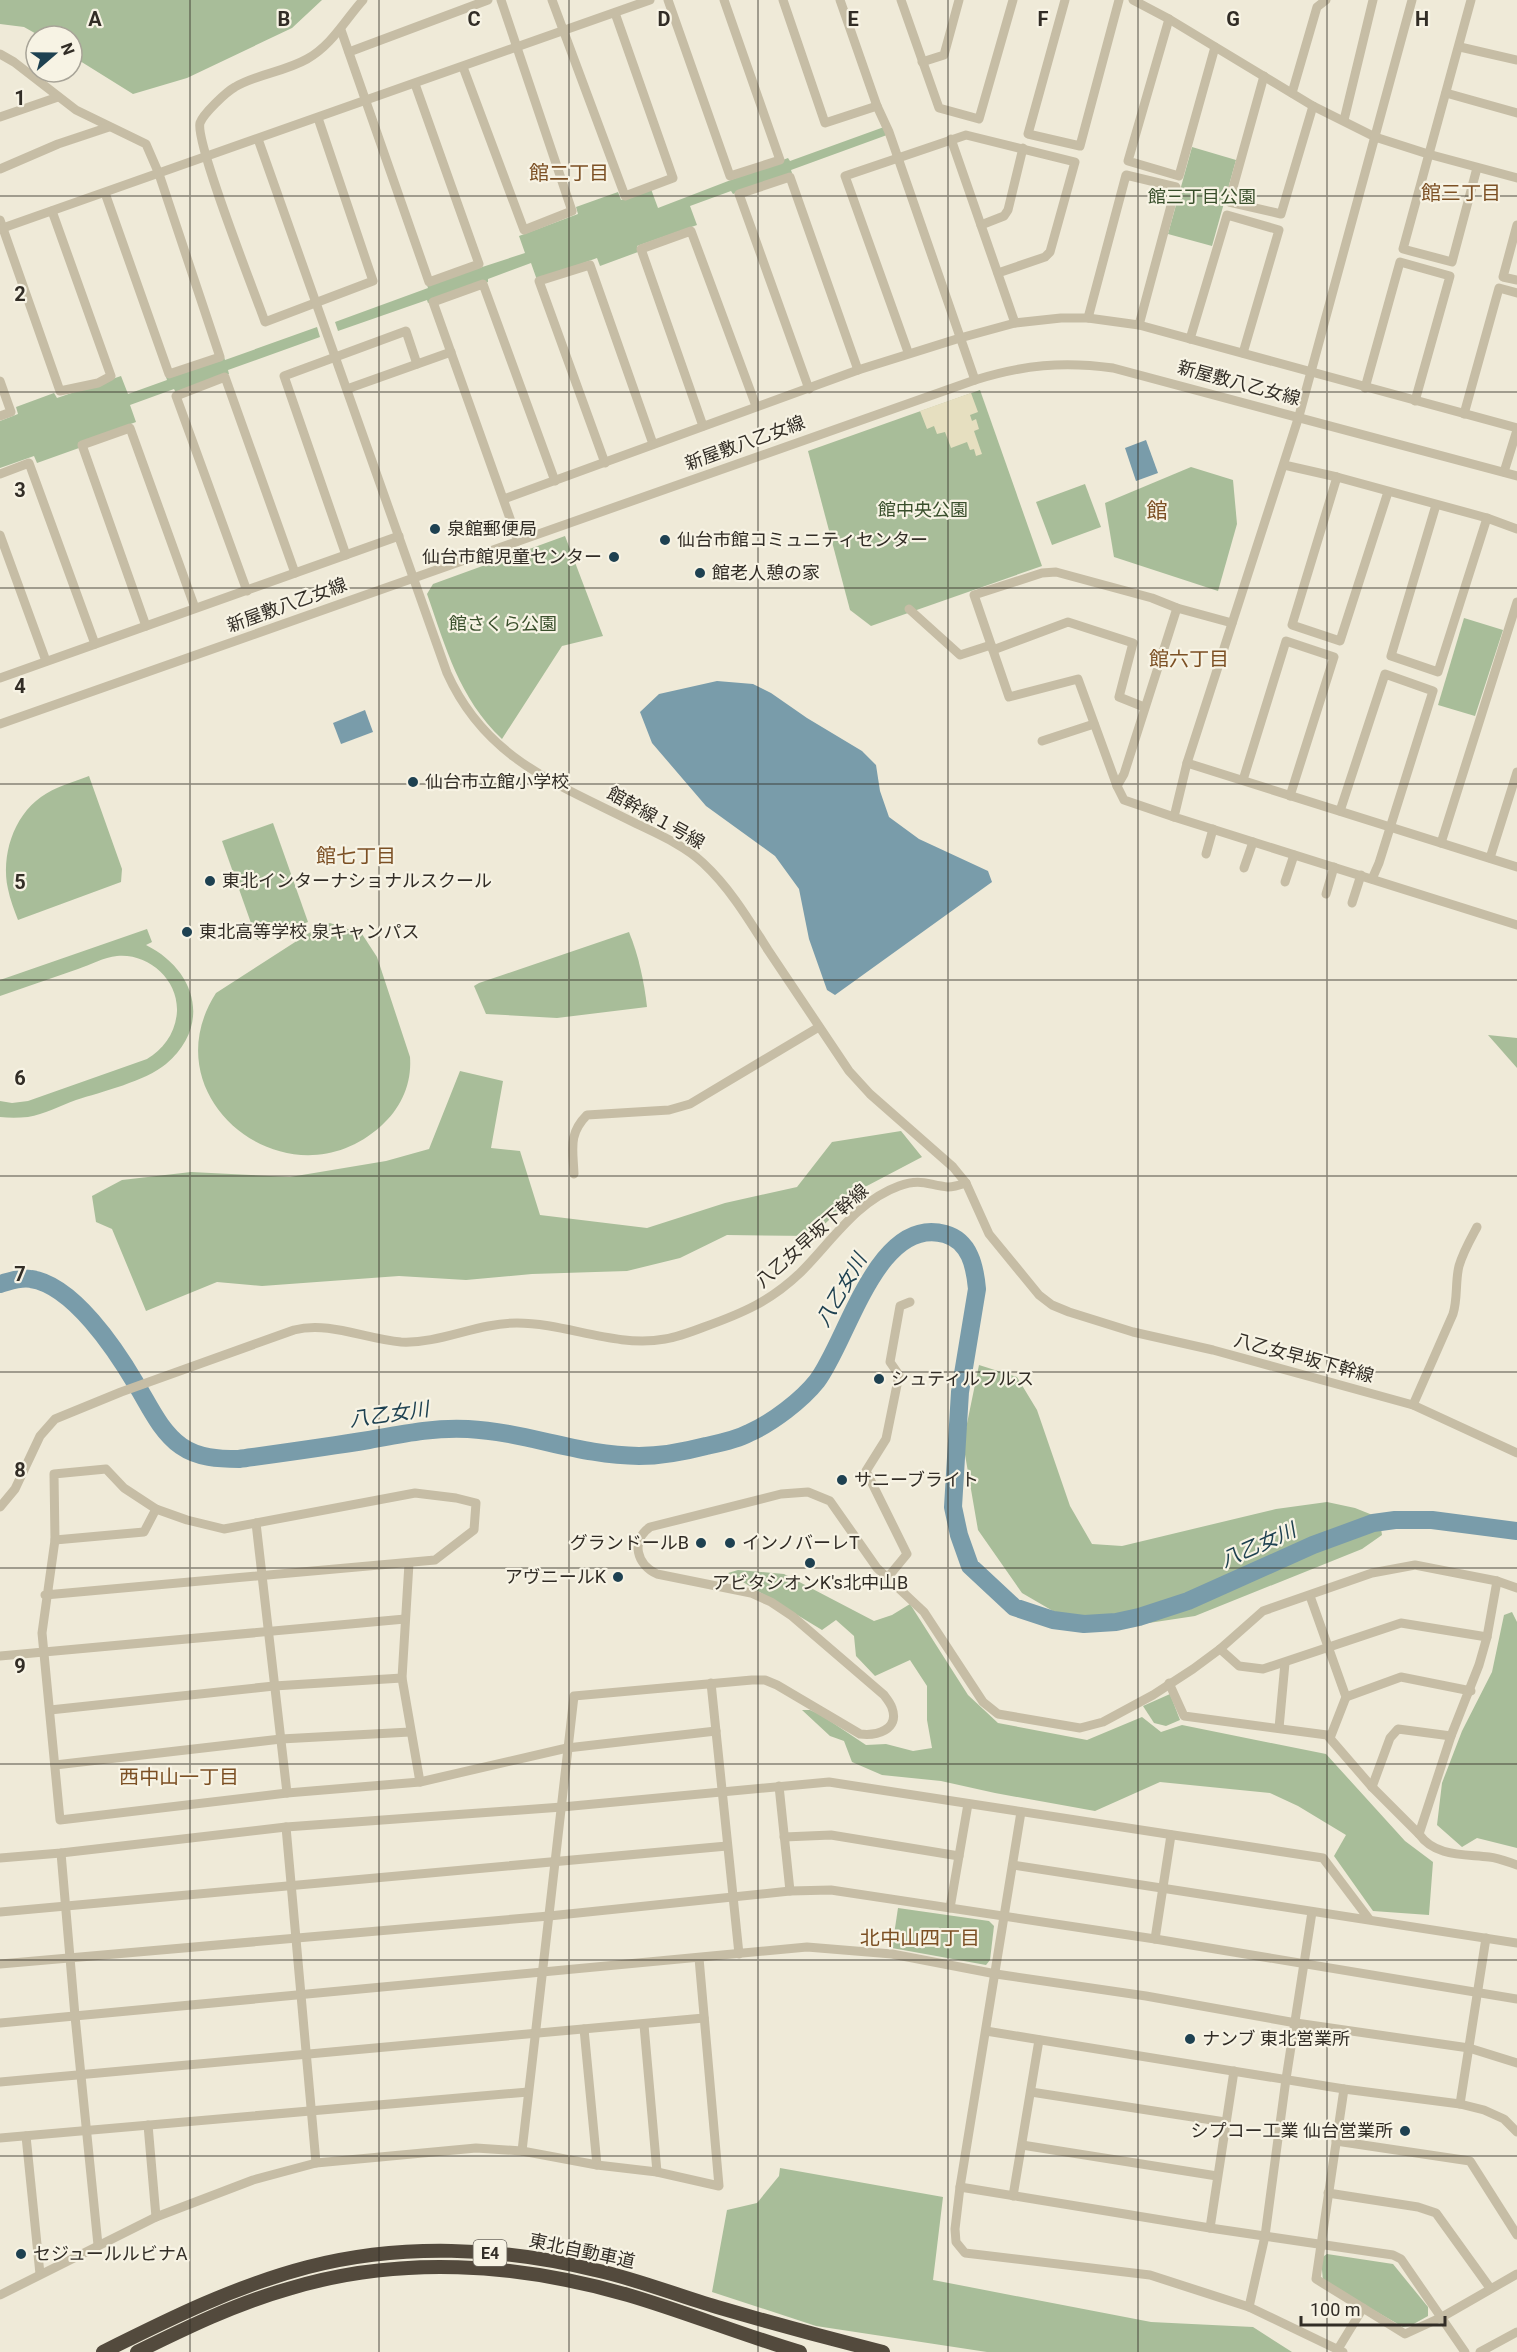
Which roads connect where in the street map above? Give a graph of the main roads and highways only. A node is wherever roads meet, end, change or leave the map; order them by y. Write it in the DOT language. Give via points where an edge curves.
graph roads {
  1 [pos="103,2352"];
  2 [pos="137,2352"];
  3 [pos="800,2352"];
  4 [pos="883,2352"];
  1 -- 4 [label="highway, 東北自動車道 / E4" via="217,2297 274,2277 351,2259 425,2252 505,2254 587,2268 773,2324"];
  2 -- 3 [label="highway, 東北自動車道 / E4" via="224,2311 313,2282 396,2269 464,2266 590,2285"];
}
